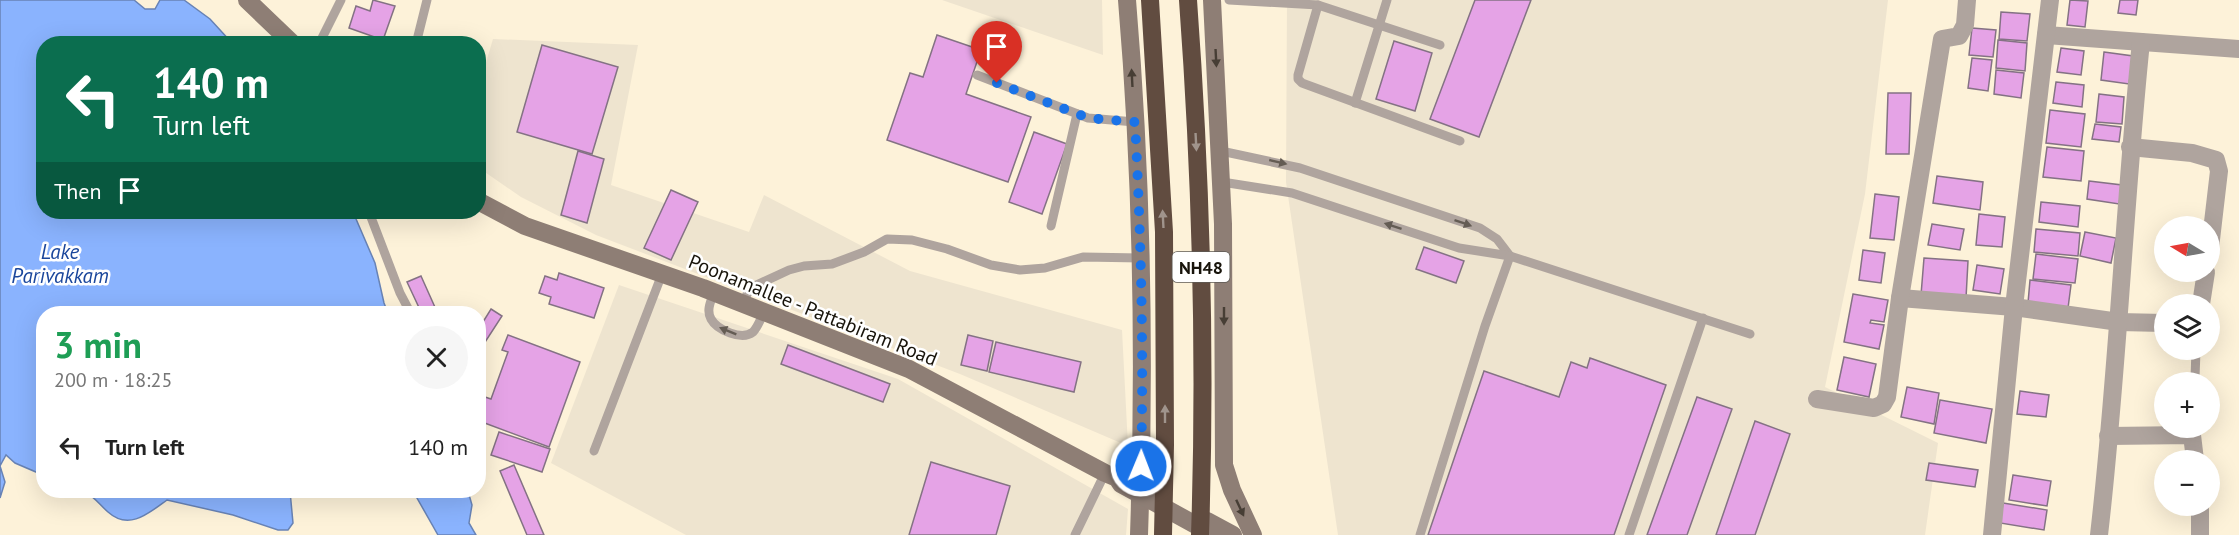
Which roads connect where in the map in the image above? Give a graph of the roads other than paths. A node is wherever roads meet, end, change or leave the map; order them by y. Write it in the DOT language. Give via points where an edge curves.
graph roads {
  1 [pos="247,0"];
  2 [pos="341,0"];
  3 [pos="427,0"];
  4 [pos="1127,0"];
  5 [pos="1150,0"];
  6 [pos="1188,0"];
  7 [pos="1212,0"];
  8 [pos="1229,0"];
  9 [pos="1387,0"];
  10 [pos="1967,0"];
  11 [pos="2050,0"];
  12 [pos="1318,5"];
  13 [pos="1379,25"];
  14 [pos="2046,35"];
  15 [pos="285,36"];
  16 [pos="324,36"];
  17 [pos="418,36"];
  18 [pos="2141,42"];
  19 [pos="1440,45"];
  20 [pos="2239,49"];
  21 [pos="977,75"];
  22 [pos="1355,103"];
  23 [pos="1077,114"];
  24 [pos="1135,122"];
  25 [pos="1460,141"];
  26 [pos="2130,147"];
  27 [pos="1221,151"];
  28 [pos="1222,182"];
  29 [pos="486,205"];
  30 [pos="2214,216"];
  31 [pos="372,219"];
  32 [pos="1051,226"];
  33 [pos="1510,256"];
  34 [pos="1141,258"];
  35 [pos="662,274"];
  36 [pos="714,292"];
  37 [pos="1900,298"];
  38 [pos="743,303"];
  39 [pos="407,306"];
  40 [pos="2014,307"];
  41 [pos="765,312"];
  42 [pos="1703,318"];
  43 [pos="2119,322"];
  44 [pos="2154,323"];
  45 [pos="1750,334"];
  46 [pos="1817,399"];
  47 [pos="2108,436"];
  48 [pos="2194,450"];
  49 [pos="594,451"];
  50 [pos="1111,476"];
  51 [pos="1141,489"];
  52 [pos="1164,501"];
  53 [pos="2200,516"];
  54 [pos="1204,529"];
  55 [pos="1074,535"];
  56 [pos="1139,535"];
  57 [pos="1163,535"];
  58 [pos="1233,535"];
  59 [pos="1253,535"];
  60 [pos="1420,535"];
  61 [pos="1629,535"];
  62 [pos="1992,535"];
  63 [pos="2099,535"];
  64 [pos="2200,535"];
  1 -- 15 [label="street"];
  2 -- 16 [label="lane"];
  3 -- 17 [label="lane"];
  24 -- 4 [label="street, one-way"];
  52 -- 5 [label="highway, NH48, one-way" via="1164,232"];
  6 -- 54 [label="highway, NH48, one-way" via="1200,227"];
  7 -- 27 [label="street, one-way"];
  8 -- 12 [label="lane"];
  9 -- 13 [label="lane"];
  10 -- 37 [label="street" via="1965,25 1959,36 1942,39"];
  11 -- 14 [label="street"];
  12 -- 13 [label="lane"];
  12 -- 22 [label="lane" via="1298,79"];
  13 -- 19 [label="lane"];
  13 -- 22 [label="lane"];
  14 -- 18 [label="street"];
  14 -- 40 [label="street"];
  18 -- 20 [label="street"];
  18 -- 26 [label="street"];
  21 -- 23 [label="lane"];
  22 -- 25 [label="lane"];
  23 -- 24 [label="lane"];
  23 -- 32 [label="lane"];
  24 -- 34 [label="street"];
  26 -- 30 [label="street" via="2192,153 2216,160 2219,171"];
  26 -- 43 [label="street"];
  27 -- 28 [label="street"];
  27 -- 33 [label="lane, one-way" via="1300,168 1480,228 1497,239"];
  33 -- 28 [label="lane, one-way" via="1459,248 1292,193"];
  28 -- 59 [label="street, one-way" via="1224,465"];
  29 -- 35 [label="street, Poonamallee - Pattabiram Road" via="525,226"];
  31 -- 39 [label="lane"];
  33 -- 42 [label="lane"];
  33 -- 60 [label="lane"];
  34 -- 38 [label="lane" via="1083,257 1045,268 1020,270 912,240 887,239 832,264 789,270 750,288"];
  34 -- 51 [label="street"];
  35 -- 36 [label="street, Poonamallee - Pattabiram Road"];
  35 -- 49 [label="lane"];
  36 -- 38 [label="street, Poonamallee - Pattabiram Road"];
  41 -- 36 [label="lane, one-way" via="752,333 723,330 711,320 708,311"];
  37 -- 40 [label="street"];
  37 -- 46 [label="street" via="1883,404 1874,408"];
  38 -- 41 [label="street, Poonamallee - Pattabiram Road"];
  40 -- 43 [label="street"];
  40 -- 62 [label="street"];
  41 -- 50 [label="street, Poonamallee - Pattabiram Road" via="909,369"];
  42 -- 45 [label="lane"];
  42 -- 61 [label="lane"];
  43 -- 44 [label="street"];
  43 -- 47 [label="street"];
  47 -- 48 [label="street" via="2192,435"];
  47 -- 63 [label="street"];
  50 -- 51 [label="street, Poonamallee - Pattabiram Road" via="1125,477"];
  50 -- 55 [label="lane"];
  51 -- 52 [label="street"];
  51 -- 56 [label="street"];
  52 -- 54 [label="street"];
  52 -- 57 [label="highway, NH48"];
  53 -- 64 [label="street"];
  54 -- 58 [label="street"];
}
